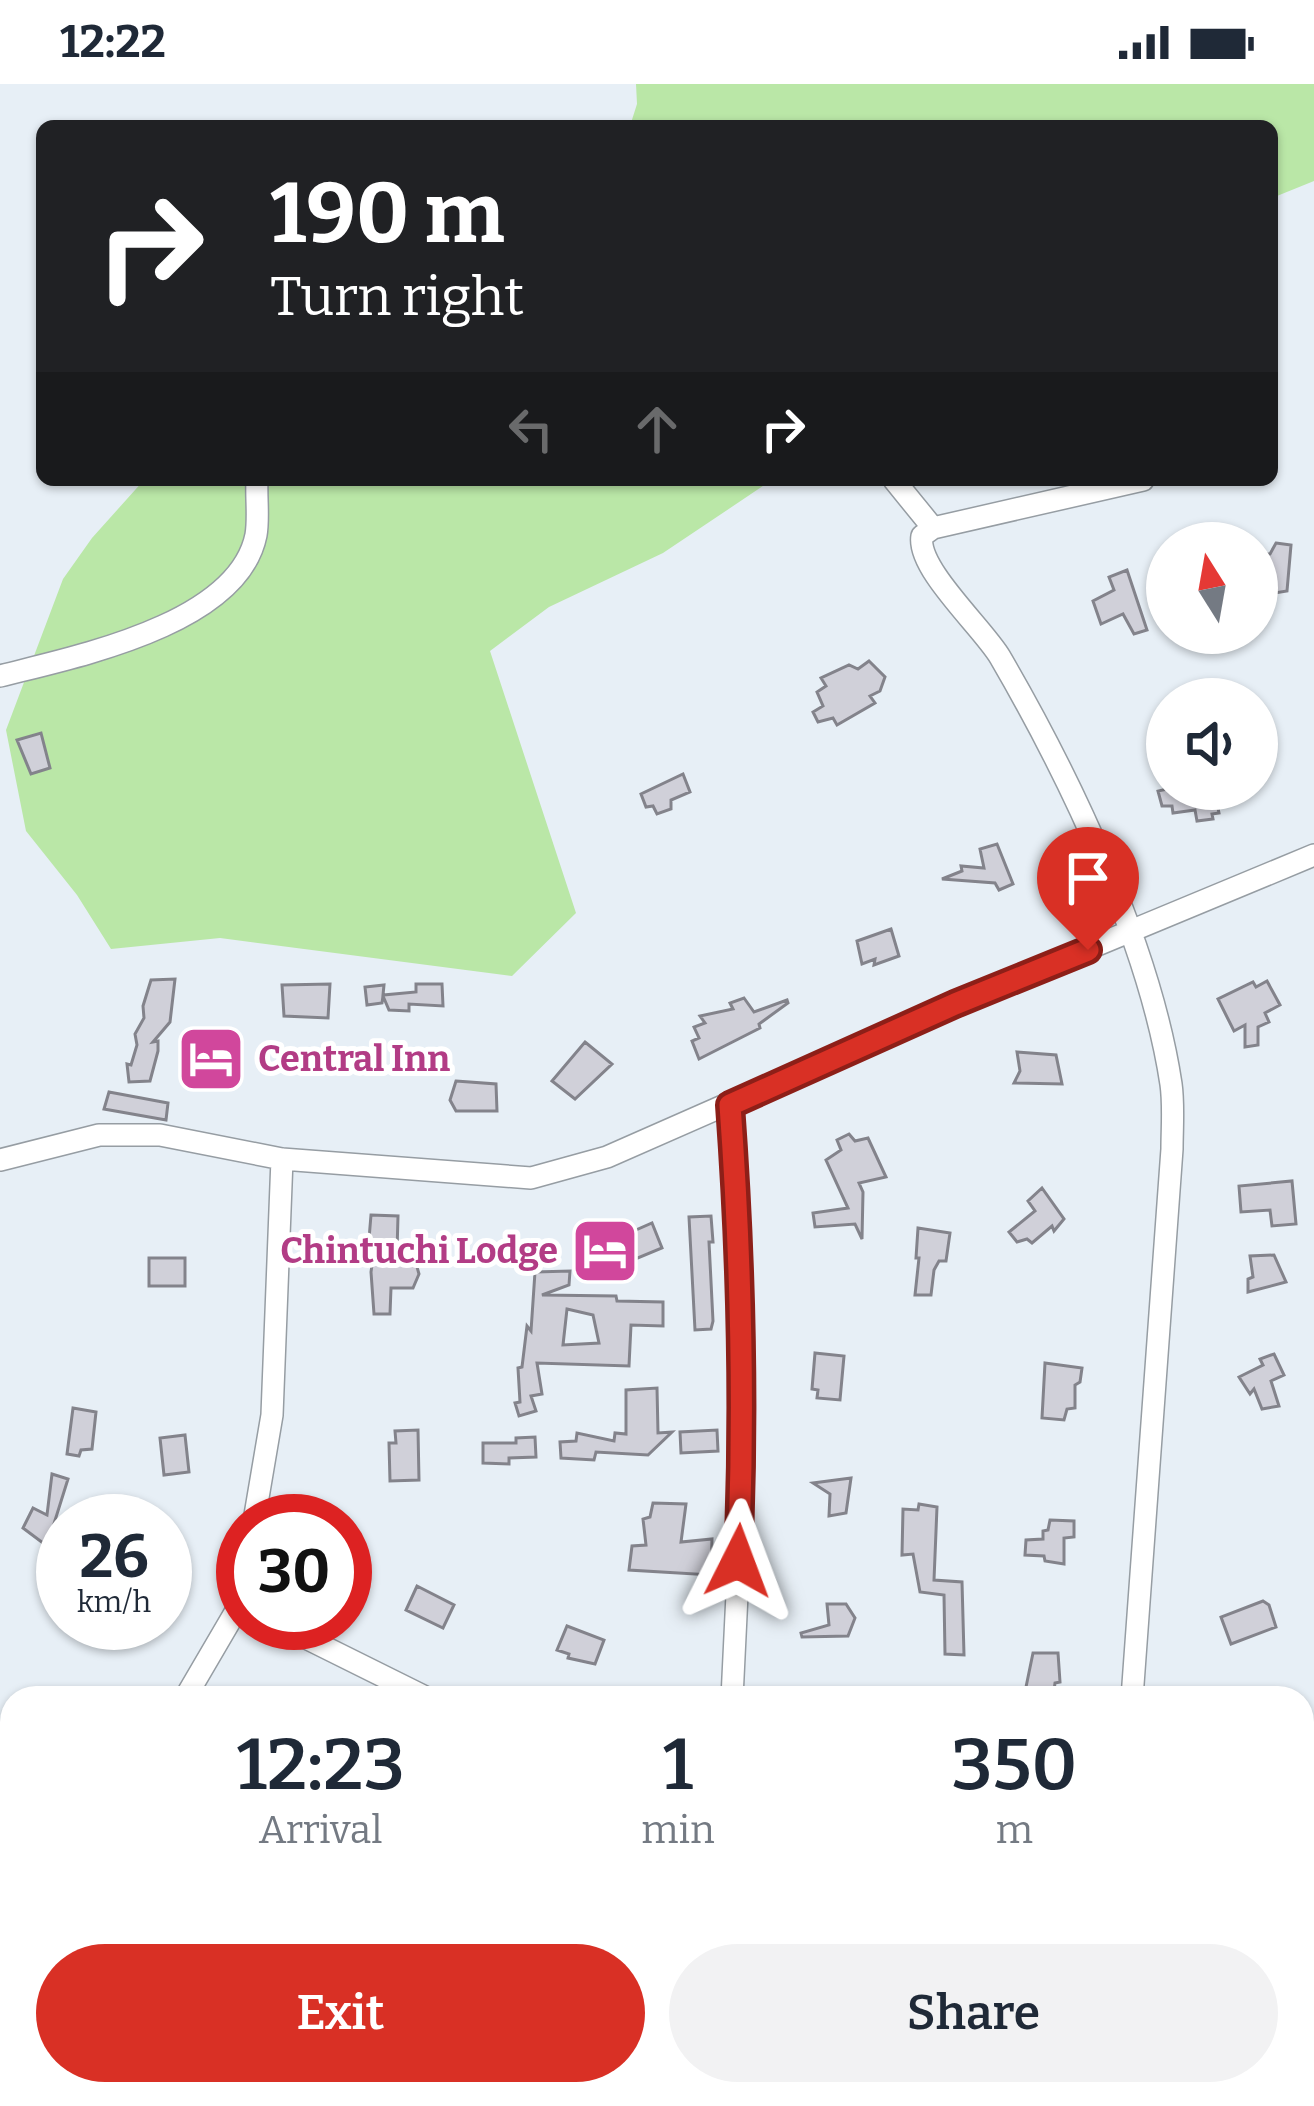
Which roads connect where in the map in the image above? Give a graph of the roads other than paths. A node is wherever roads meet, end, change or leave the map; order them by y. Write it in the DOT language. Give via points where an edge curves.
graph roads {
  1 [pos="256,486"];
  2 [pos="899,486"];
  3 [pos="1117,486"];
  4 [pos="933,528"];
  5 [pos="0,676"];
  6 [pos="1314,855"];
  7 [pos="1132,933"];
  8 [pos="730,1105"];
  9 [pos="281,1159"];
  10 [pos="0,1160"];
  11 [pos="259,1494"];
  12 [pos="216,1644"];
  13 [pos="330,1650"];
  14 [pos="192,1686"];
  15 [pos="403,1686"];
  16 [pos="732,1686"];
  17 [pos="1133,1686"];
  1 -- 5 [label="street" via="256,537 221,591 99,651"];
  2 -- 4 [label="street"];
  3 -- 4 [label="street"];
  4 -- 7 [label="street" via="920,546 929,565 998,654"];
  6 -- 7 [label="street"];
  7 -- 8 [label="street"];
  7 -- 17 [label="street" via="1172,1088"];
  8 -- 9 [label="street" via="531,1178"];
  8 -- 16 [label="street" via="742,1447"];
  9 -- 10 [label="street" via="160,1136 99,1135"];
  9 -- 11 [label="street" via="272,1415"];
  12 -- 14 [label="street"];
  13 -- 15 [label="street"];
}
